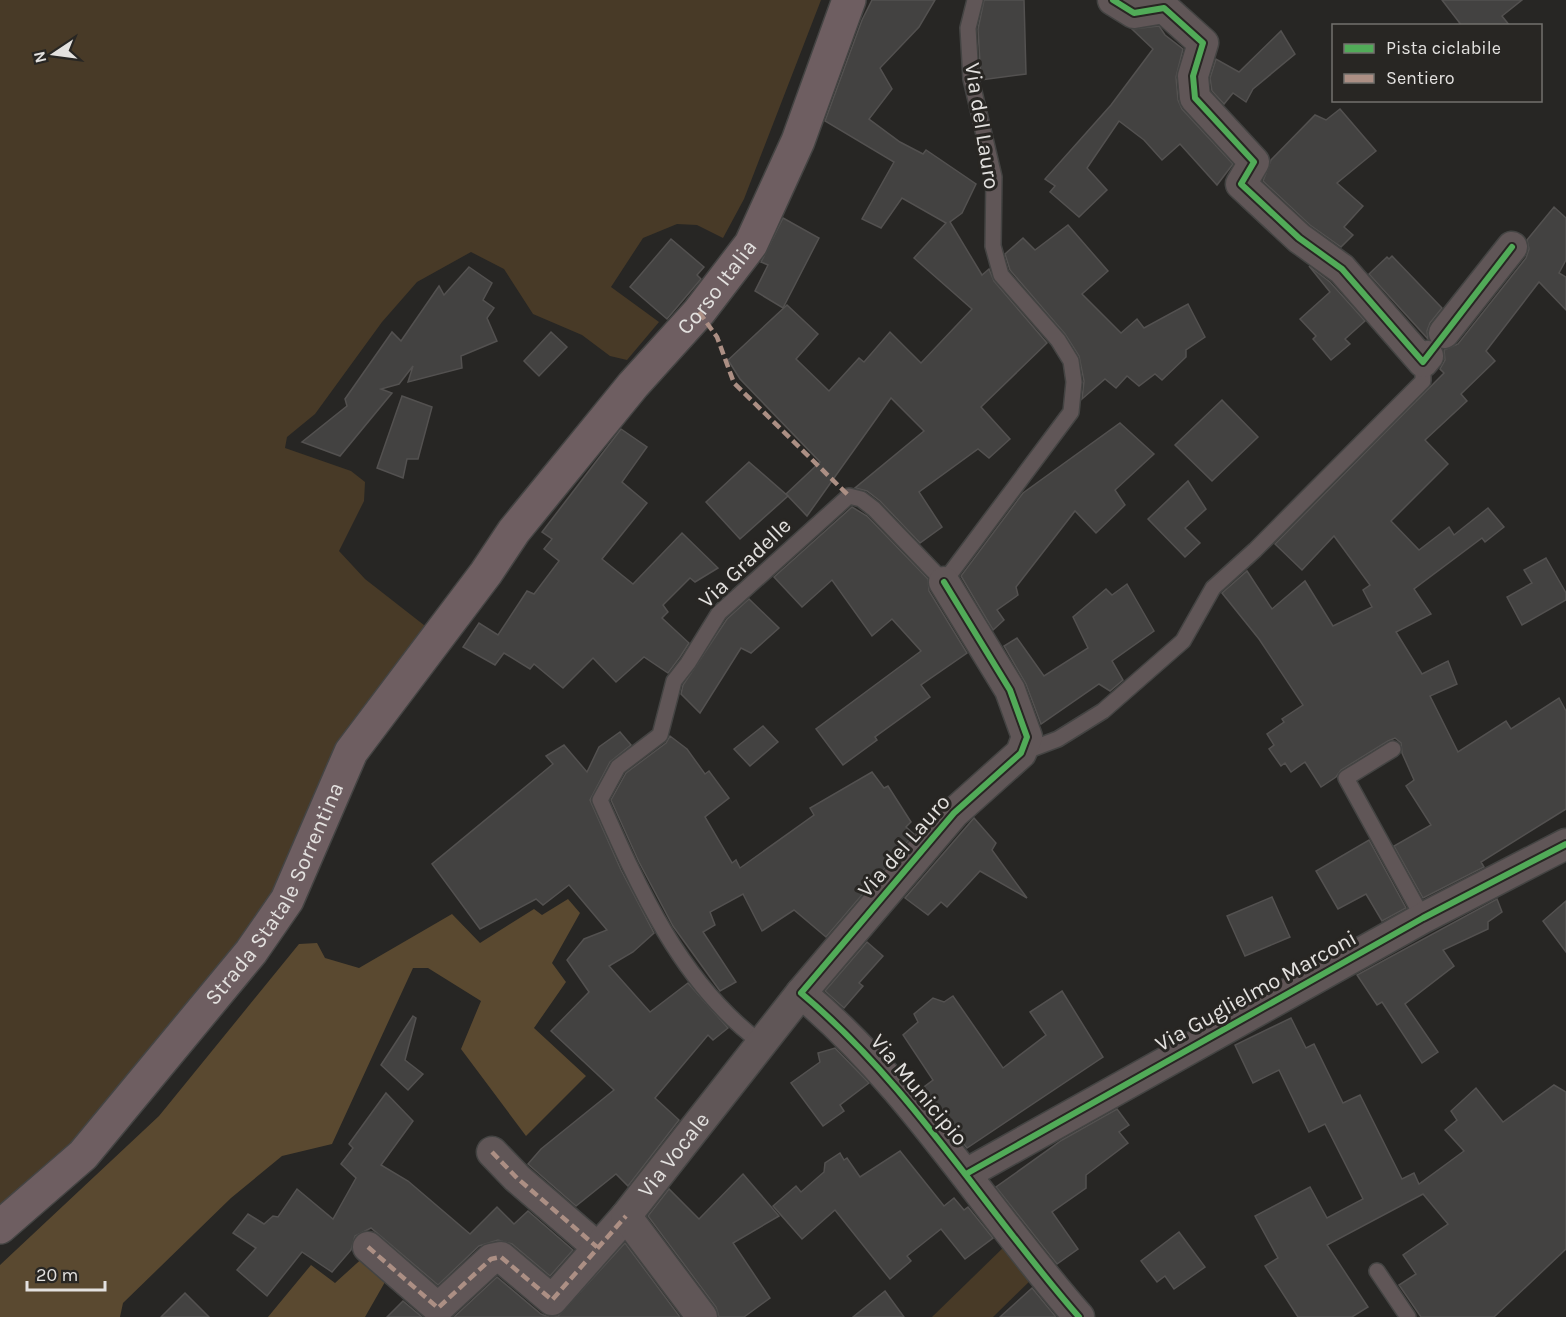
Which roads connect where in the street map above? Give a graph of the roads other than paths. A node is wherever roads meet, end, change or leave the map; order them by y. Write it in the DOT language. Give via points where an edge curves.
graph roads {
  1 [pos="849,0"];
  2 [pos="975,0"];
  3 [pos="1113,0"];
  4 [pos="1512,247"];
  5 [pos="1432,350"];
  6 [pos="514,531"];
  7 [pos="944,582"];
  8 [pos="1393,749"];
  9 [pos="1021,753"];
  10 [pos="1566,844"];
  11 [pos="1423,918"];
  12 [pos="801,993"];
  13 [pos="760,1042"];
  14 [pos="492,1152"];
  15 [pos="966,1174"];
  16 [pos="626,1216"];
  17 [pos="0,1227"];
  18 [pos="368,1247"];
  19 [pos="597,1247"];
  20 [pos="1377,1271"];
  21 [pos="702,1317"];
  22 [pos="1079,1317"];
  23 [pos="1408,1317"];
  1 -- 6 [label="main road, Corso Italia" via="798,141 751,244 699,312 633,385"];
  2 -- 7 [label="lane, Via del Lauro" via="969,28 971,80 994,177 993,246 1001,275 1071,360 1074,382 1071,412"];
  3 -- 5 [label="street" via="1134,13 1164,8 1203,43 1193,76 1195,98 1254,162 1241,184"];
  4 -- 5 [label="street"];
  5 -- 9 [label="lane" via="1423,381 1213,588 1183,641 1103,711 1058,739"];
  6 -- 17 [label="main road, Strada Statale Sorrentina" via="351,752 286,900 251,952 82,1155"];
  7 -- 9 [label="street" via="1010,690 1027,737"];
  7 -- 13 [label="lane, Via Gradelle" via="874,509 849,496 718,613 674,681 660,735 618,767 600,800 662,929 721,1008"];
  8 -- 11 [label="lane" via="1346,778"];
  9 -- 12 [label="street, Via del Lauro" via="954,813"];
  10 -- 11 [label="street, Via Guglielmo Marconi"];
  11 -- 15 [label="street, Via Guglielmo Marconi"];
  12 -- 13 [label="street, Via Vocale"];
  12 -- 15 [label="street, Via Municipio" via="842,1027"];
  13 -- 16 [label="street, Via Vocale"];
  14 -- 19 [label="street"];
  15 -- 22 [label="street, Via Municipio" via="1032,1264"];
  16 -- 19 [label="street"];
  16 -- 21 [label="street, Via Vocale"];
  18 -- 19 [label="street" via="438,1308 491,1259 501,1257 552,1300"];
  20 -- 23 [label="lane"];
}
